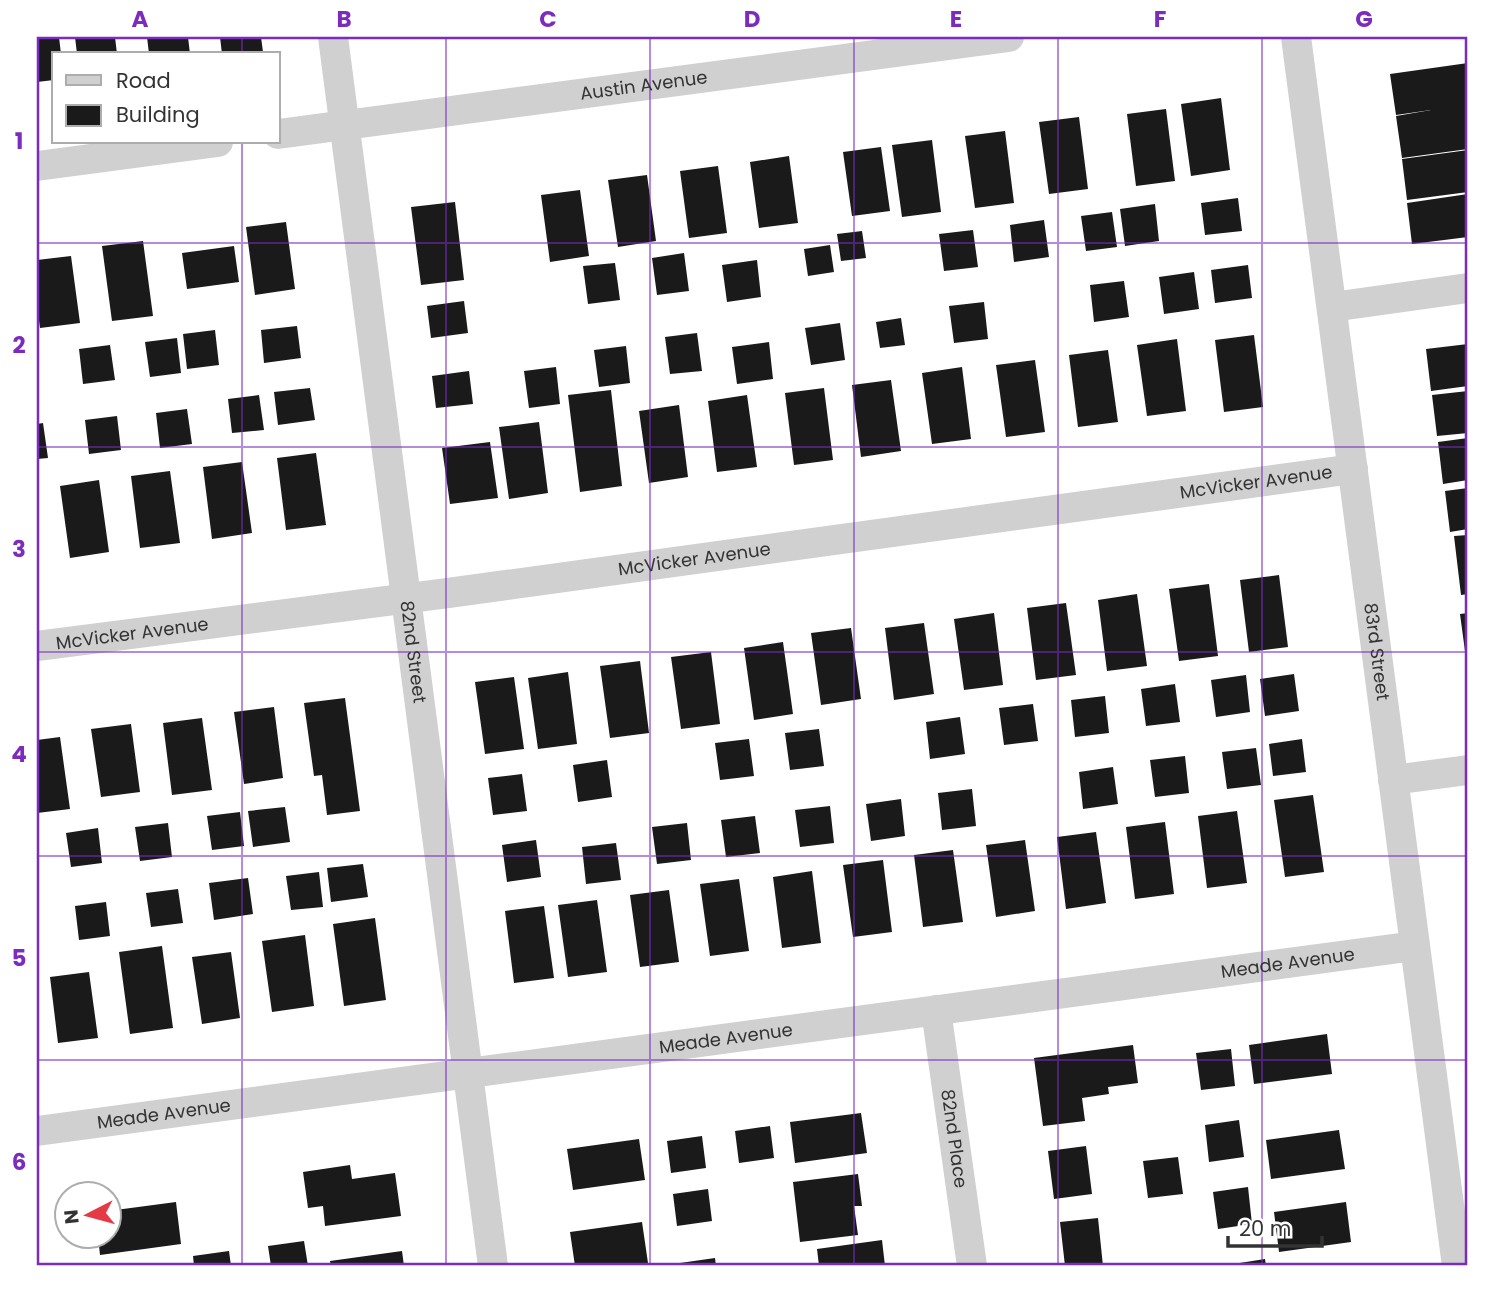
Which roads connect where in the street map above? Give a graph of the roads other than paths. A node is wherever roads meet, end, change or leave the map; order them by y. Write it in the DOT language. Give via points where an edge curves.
graph roads {
  1 [pos="333,37"];
  2 [pos="1009,37"];
  3 [pos="1296,37"];
  4 [pos="345,125"];
  5 [pos="280,134"];
  6 [pos="203,144"];
  7 [pos="37,166"];
  8 [pos="1468,289"];
  9 [pos="1332,307"];
  10 [pos="1353,469"];
  11 [pos="406,599"];
  12 [pos="37,646"];
  13 [pos="1468,770"];
  14 [pos="1393,780"];
  15 [pos="1415,946"];
  16 [pos="936,1010"];
  17 [pos="467,1074"];
  18 [pos="37,1131"];
  19 [pos="1460,1256"];
  20 [pos="493,1266"];
  21 [pos="972,1266"];
  1 -- 4 [label="street, 82nd Street"];
  2 -- 4 [label="street, Austin Avenue"];
  3 -- 9 [label="street, 83rd Street"];
  4 -- 5 [label="street, Austin Avenue"];
  4 -- 11 [label="street, 82nd Street"];
  6 -- 7 [label="street"];
  8 -- 9 [label="street"];
  9 -- 10 [label="street, 83rd Street"];
  10 -- 11 [label="street, McVicker Avenue"];
  10 -- 14 [label="street, 83rd Street"];
  11 -- 12 [label="street, McVicker Avenue"];
  11 -- 17 [label="street, 82nd Street"];
  13 -- 14 [label="street"];
  14 -- 15 [label="street, 83rd Street"];
  15 -- 16 [label="street, Meade Avenue"];
  15 -- 19 [label="street, 83rd Street"];
  16 -- 17 [label="street, Meade Avenue"];
  16 -- 21 [label="street, 82nd Place"];
  17 -- 18 [label="street, Meade Avenue"];
  17 -- 20 [label="street, 82nd Street"];
}
